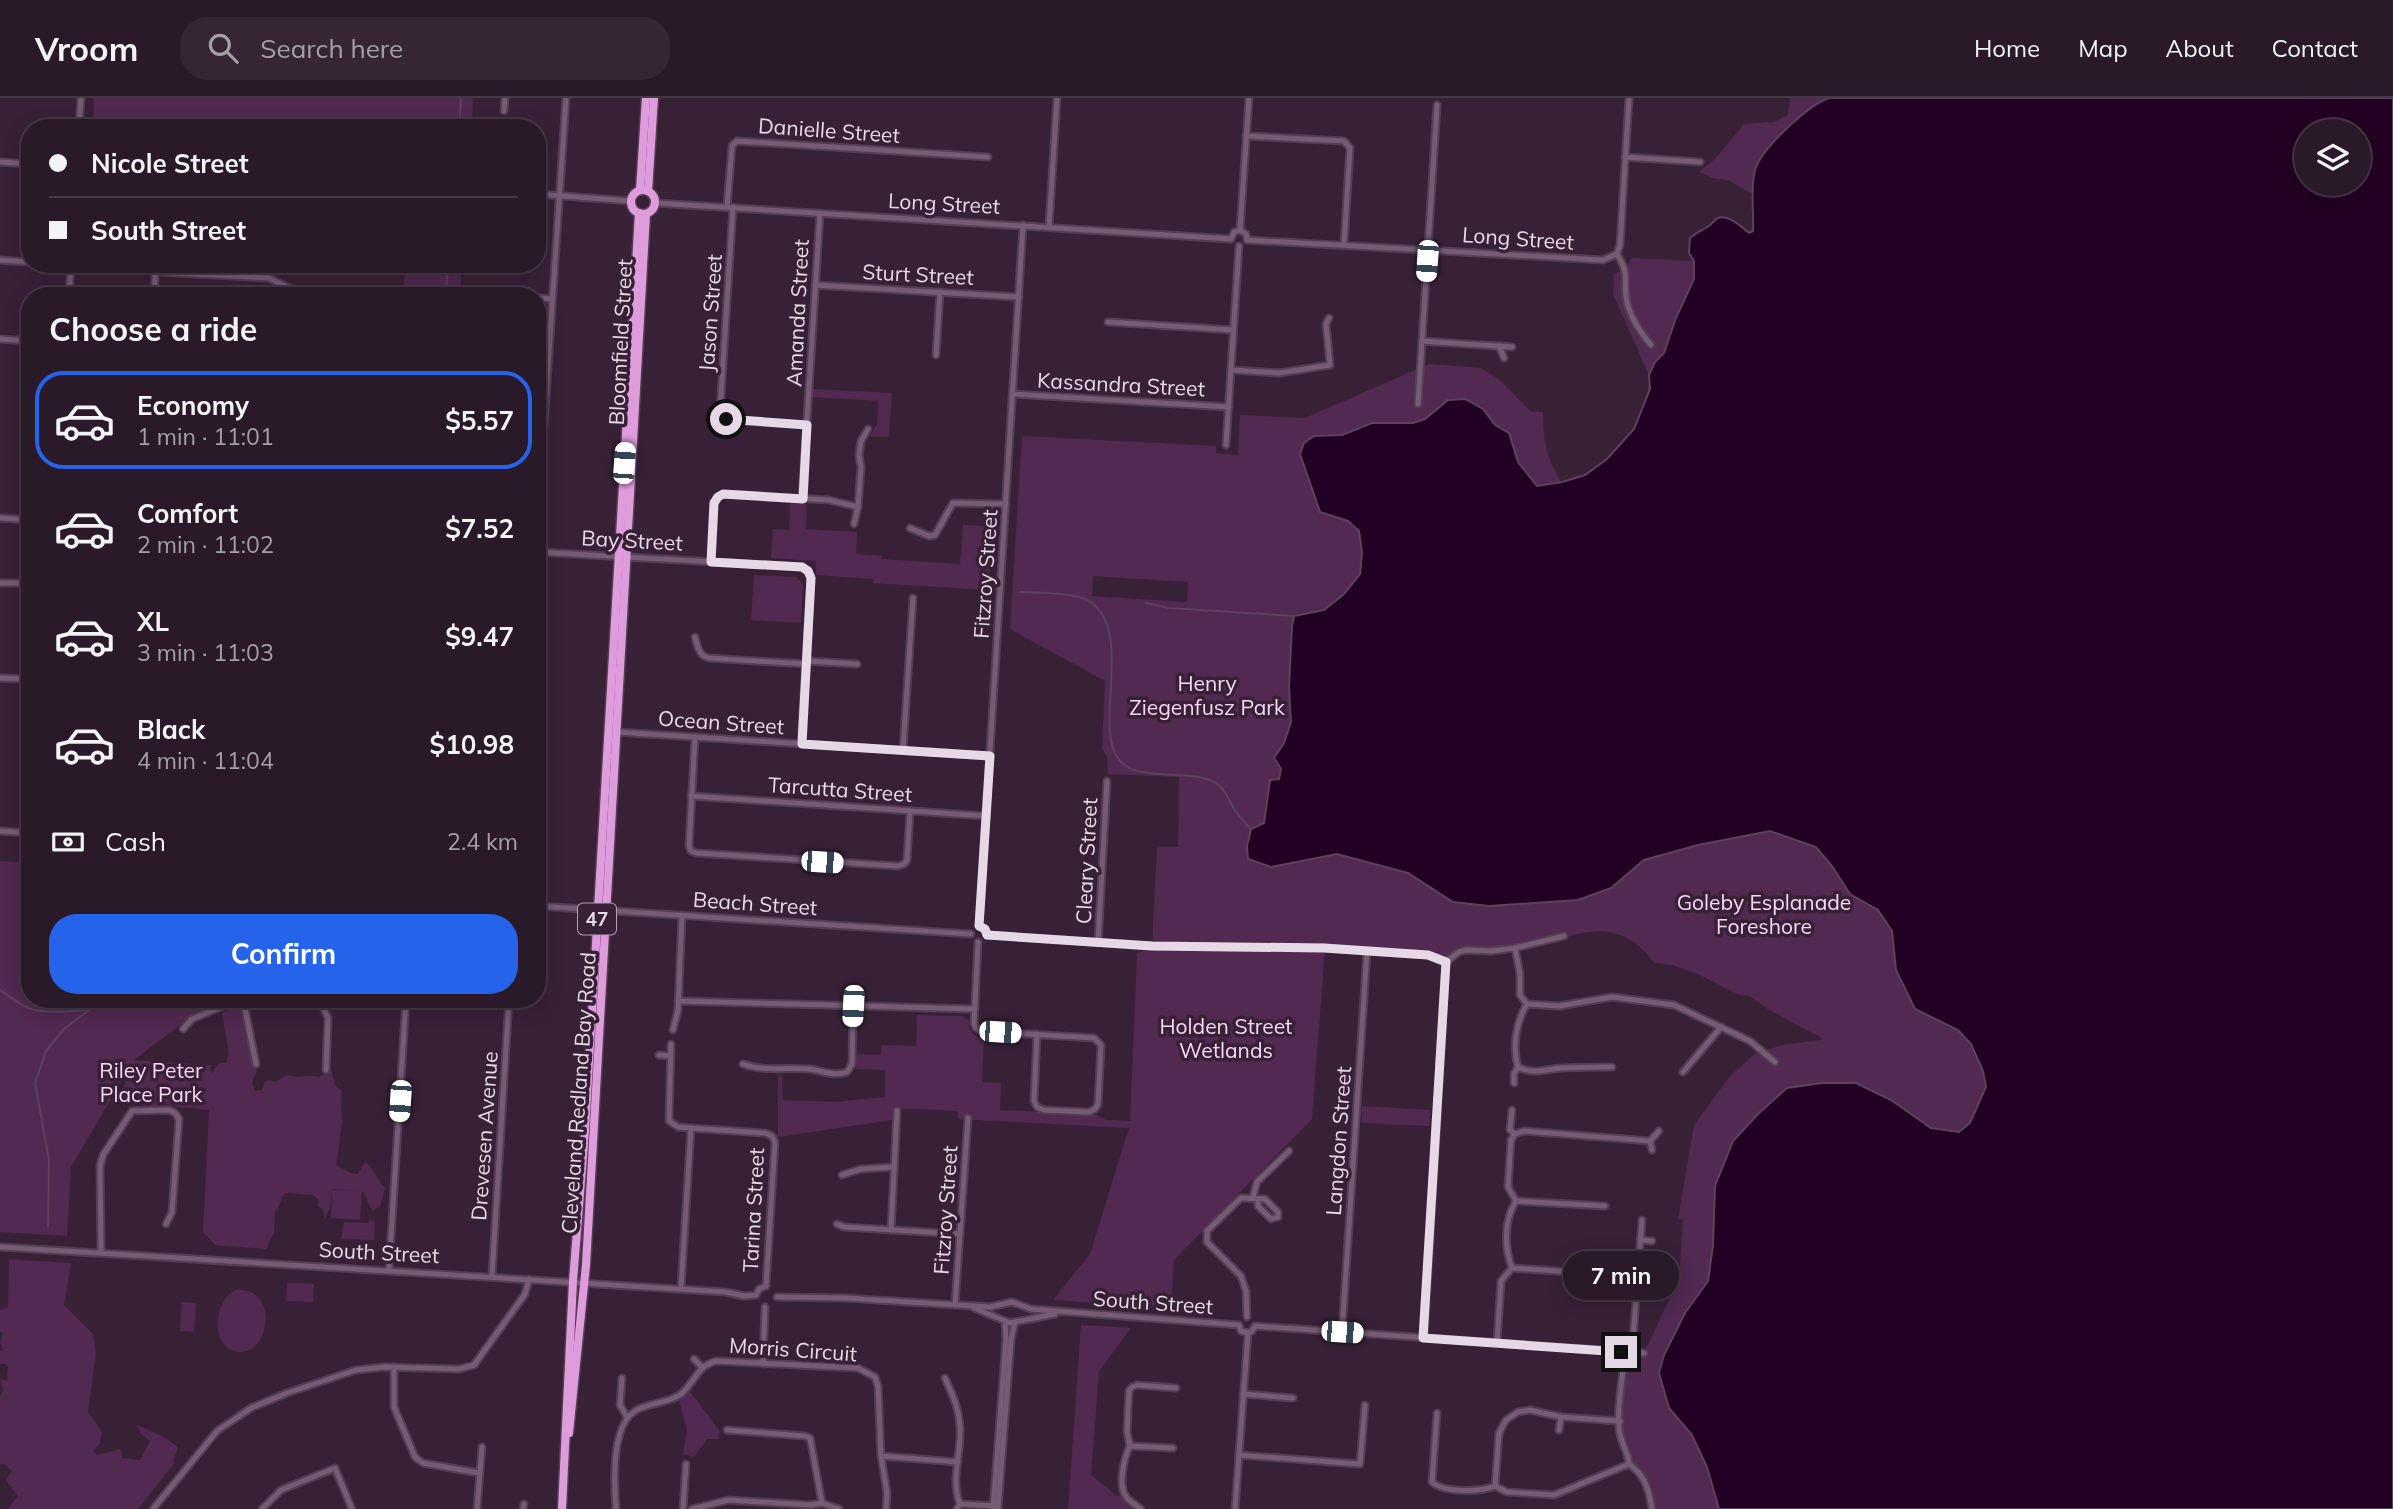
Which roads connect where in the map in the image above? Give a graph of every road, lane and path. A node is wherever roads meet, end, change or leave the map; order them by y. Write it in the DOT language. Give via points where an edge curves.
graph roads {
  1 [pos="81,98"];
  2 [pos="505,98"];
  3 [pos="566,98"];
  4 [pos="646,98"];
  5 [pos="654,98"];
  6 [pos="1057,98"];
  7 [pos="1249,98"];
  8 [pos="1629,98"];
  9 [pos="1437,106"];
  10 [pos="504,111"];
  11 [pos="80,119"];
  12 [pos="1246,136"];
  13 [pos="988,157"];
  14 [pos="1626,157"];
  15 [pos="0,162"];
  16 [pos="1700,162"];
  17 [pos="21,163"];
  18 [pos="644,190"];
  19 [pos="546,195"];
  20 [pos="559,196"];
  21 [pos="631,201"];
  22 [pos="655,203"];
  23 [pos="730,207"];
  24 [pos="820,213"];
  25 [pos="642,214"];
  26 [pos="1023,225"];
  27 [pos="1049,226"];
  28 [pos="1240,230"];
  29 [pos="1231,239"];
  30 [pos="1247,240"];
  31 [pos="1344,244"];
  32 [pos="1239,246"];
  33 [pos="1428,249"];
  34 [pos="1617,254"];
  35 [pos="0,260"];
  36 [pos="21,261"];
  37 [pos="212,273"];
  38 [pos="816,285"];
  39 [pos="287,287"];
  40 [pos="940,292"];
  41 [pos="1019,297"];
  42 [pos="546,299"];
  43 [pos="552,299"];
  44 [pos="1329,318"];
  45 [pos="1108,322"];
  46 [pos="1233,330"];
  47 [pos="0,339"];
  48 [pos="21,340"];
  49 [pos="1422,341"];
  50 [pos="1651,345"];
  51 [pos="1499,346"];
  52 [pos="1512,347"];
  53 [pos="936,355"];
  54 [pos="1504,358"];
  55 [pos="1231,370"];
  56 [pos="547,372"];
  57 [pos="546,382"];
  58 [pos="1013,394"];
  59 [pos="1418,404"];
  60 [pos="1228,407"];
  61 [pos="807,425"];
  62 [pos="868,429"];
  63 [pos="1226,445"];
  64 [pos="803,499"];
  65 [pos="1006,503"];
  66 [pos="858,507"];
  67 [pos="0,518"];
  68 [pos="21,519"];
  69 [pos="854,524"];
  70 [pos="910,528"];
  71 [pos="546,553"];
  72 [pos="622,557"];
  73 [pos="711,562"];
  74 [pos="0,583"];
  75 [pos="21,583"];
  76 [pos="913,598"];
  77 [pos="695,638"];
  78 [pos="806,662"];
  79 [pos="857,664"];
  80 [pos="0,678"];
  81 [pos="21,679"];
  82 [pos="617,732"];
  83 [pos="695,737"];
  84 [pos="802,744"];
  85 [pos="903,750"];
  86 [pos="990,756"];
  87 [pos="1107,781"];
  88 [pos="691,796"];
  89 [pos="910,811"];
  90 [pos="986,816"];
  91 [pos="0,831"];
  92 [pos="21,832"];
  93 [pos="546,907"];
  94 [pos="597,910"];
  95 [pos="607,911"];
  96 [pos="682,915"];
  97 [pos="979,926"];
  98 [pos="971,934"];
  99 [pos="987,935"];
  100 [pos="1564,936"];
  101 [pos="978,942"];
  102 [pos="1098,943"];
  103 [pos="1515,948"];
  104 [pos="1367,951"];
  105 [pos="1446,962"];
  106 [pos="678,1001"];
  107 [pos="1527,1004"];
  108 [pos="853,1006"];
  109 [pos="220,1008"];
  110 [pos="244,1008"];
  111 [pos="323,1008"];
  112 [pos="405,1008"];
  113 [pos="508,1008"];
  114 [pos="975,1009"];
  115 [pos="1721,1027"];
  116 [pos="183,1030"];
  117 [pos="673,1030"];
  118 [pos="1037,1034"];
  119 [pos="671,1044"];
  120 [pos="659,1055"];
  121 [pos="670,1056"];
  122 [pos="1775,1062"];
  123 [pos="256,1064"];
  124 [pos="743,1064"];
  125 [pos="1612,1067"];
  126 [pos="1518,1068"];
  127 [pos="326,1070"];
  128 [pos="1684,1072"];
  129 [pos="1514,1083"];
  130 [pos="1512,1110"];
  131 [pos="897,1111"];
  132 [pos="968,1118"];
  133 [pos="691,1128"];
  134 [pos="1659,1131"];
  135 [pos="1515,1134"];
  136 [pos="1650,1141"];
  137 [pos="1652,1150"];
  138 [pos="1289,1151"];
  139 [pos="894,1167"];
  140 [pos="842,1174"];
  141 [pos="1516,1200"];
  142 [pos="1605,1206"];
  143 [pos="1642,1220"];
  144 [pos="166,1224"];
  145 [pos="837,1224"];
  146 [pos="891,1230"];
  147 [pos="960,1234"];
  148 [pos="1640,1240"];
  149 [pos="1652,1241"];
  150 [pos="0,1247"];
  151 [pos="101,1252"];
  152 [pos="1512,1268"];
  153 [pos="389,1269"];
  154 [pos="1601,1274"];
  155 [pos="492,1275"];
  156 [pos="529,1279"];
  157 [pos="573,1282"];
  158 [pos="584,1282"];
  159 [pos="766,1286"];
  160 [pos="681,1288"];
  161 [pos="777,1297"];
  162 [pos="759,1302"];
  163 [pos="1003,1304"];
  164 [pos="955,1305"];
  165 [pos="971,1307"];
  166 [pos="1020,1307"];
  167 [pos="1065,1312"];
  168 [pos="1247,1317"];
  169 [pos="1004,1320"];
  170 [pos="1017,1321"];
  171 [pos="1239,1325"];
  172 [pos="1255,1326"];
  173 [pos="1342,1332"];
  174 [pos="1248,1333"];
  175 [pos="1423,1338"];
  176 [pos="1497,1343"];
  177 [pos="1621,1352"];
  178 [pos="1632,1352"];
  179 [pos="1644,1353"];
  180 [pos="694,1359"];
  181 [pos="763,1364"];
  182 [pos="394,1367"];
  183 [pos="702,1367"];
  184 [pos="622,1378"];
  185 [pos="945,1378"];
  186 [pos="1176,1388"];
  187 [pos="1243,1394"];
  188 [pos="1293,1398"];
  189 [pos="1365,1405"];
  190 [pos="1437,1413"];
  191 [pos="627,1417"];
  192 [pos="1560,1417"];
  193 [pos="1619,1421"];
  194 [pos="727,1430"];
  195 [pos="1559,1430"];
  196 [pos="1130,1446"];
  197 [pos="482,1447"];
  198 [pos="1172,1448"];
  199 [pos="1239,1455"];
  200 [pos="881,1456"];
  201 [pos="958,1462"];
  202 [pos="565,1463"];
  203 [pos="686,1464"];
  204 [pos="1629,1464"];
  205 [pos="479,1473"];
  206 [pos="1496,1486"];
  207 [pos="822,1503"];
  208 [pos="959,1506"];
  209 [pos="996,1507"];
  210 [pos="153,1509"];
  211 [pos="262,1509"];
  212 [pos="352,1509"];
  213 [pos="477,1509"];
  214 [pos="562,1509"];
  215 [pos="616,1509"];
  216 [pos="623,1509"];
  217 [pos="683,1509"];
  218 [pos="692,1509"];
  219 [pos="839,1509"];
  220 [pos="886,1509"];
  221 [pos="1141,1509"];
  222 [pos="1235,1509"];
  223 [pos="1652,1509"];
  1 -- 11 [label="street"];
  2 -- 10 [label="street"];
  3 -- 20 [label="street"];
  4 -- 18 [label="highway"];
  5 -- 18 [label="highway"];
  6 -- 27 [label="street"];
  7 -- 12 [label="street"];
  8 -- 14 [label="street"];
  9 -- 33 [label="street"];
  12 -- 28 [label="street"];
  12 -- 31 [label="street" via="1344,141 1350,148"];
  13 -- 23 [label="street, Danielle Street" via="737,141 732,146"];
  14 -- 16 [label="street"];
  14 -- 34 [label="street"];
  15 -- 17 [label="street"];
  18 -- 21 [label="highway"];
  18 -- 22 [label="highway"];
  19 -- 20 [label="street"];
  20 -- 21 [label="street"];
  20 -- 43 [label="street"];
  21 -- 25 [label="highway" via="632,208"];
  22 -- 23 [label="street, Long Street"];
  22 -- 25 [label="highway"];
  23 -- 24 [label="street, Long Street"];
  23 -- 61 [label="street, Jason Street" via="720,411 726,419"];
  24 -- 26 [label="street, Long Street"];
  24 -- 38 [label="street, Amanda Street"];
  25 -- 72 [label="highway, Bloomfield Street / 47"];
  26 -- 27 [label="street, Long Street"];
  26 -- 41 [label="street, Fitzroy Street"];
  27 -- 29 [label="street, Long Street"];
  28 -- 29 [label="street"];
  28 -- 30 [label="street"];
  29 -- 32 [label="street"];
  30 -- 31 [label="street, Long Street"];
  30 -- 32 [label="street"];
  31 -- 33 [label="street, Long Street"];
  32 -- 46 [label="street"];
  33 -- 34 [label="street, Long Street" via="1603,260"];
  33 -- 49 [label="street"];
  34 -- 50 [label="street" via="1626,270 1628,305"];
  35 -- 36 [label="street"];
  37 -- 39 [label="street" via="269,278"];
  38 -- 40 [label="street, Sturt Street"];
  38 -- 61 [label="street, Amanda Street"];
  40 -- 41 [label="street, Sturt Street"];
  40 -- 53 [label="street"];
  41 -- 58 [label="street, Fitzroy Street"];
  42 -- 43 [label="street"];
  43 -- 56 [label="street"];
  44 -- 55 [label="street" via="1330,365 1279,373"];
  45 -- 46 [label="street"];
  46 -- 55 [label="street"];
  47 -- 48 [label="street"];
  49 -- 51 [label="street"];
  49 -- 59 [label="street"];
  51 -- 52 [label="street"];
  51 -- 54 [label="street"];
  55 -- 60 [label="street"];
  56 -- 57 [label="street"];
  58 -- 60 [label="street, Kassandra Street"];
  58 -- 65 [label="street, Fitzroy Street"];
  60 -- 63 [label="street"];
  61 -- 64 [label="street, Amanda Street"];
  62 -- 66 [label="street" via="859,455"];
  64 -- 66 [label="street"];
  64 -- 73 [label="street" via="718,497"];
  65 -- 70 [label="street" via="958,501 949,506 935,535"];
  65 -- 86 [label="street, Fitzroy Street"];
  66 -- 69 [label="street"];
  67 -- 68 [label="street"];
  71 -- 72 [label="street, Bay Street"];
  72 -- 73 [label="street, Bay Street"];
  72 -- 82 [label="highway, Cleveland Redland Bay Road / 47"];
  72 -- 94 [label="highway, Cleveland Redland Bay Road / 47"];
  73 -- 78 [label="street, Bay Street" via="808,571"];
  74 -- 75 [label="street"];
  76 -- 85 [label="street"];
  77 -- 78 [label="street" via="702,656 709,658"];
  78 -- 79 [label="street"];
  78 -- 84 [label="street"];
  80 -- 81 [label="street"];
  82 -- 83 [label="street, Ocean Street"];
  82 -- 95 [label="highway, Cleveland Redland Bay Road / 47"];
  83 -- 84 [label="street, Ocean Street"];
  83 -- 88 [label="street"];
  84 -- 85 [label="street, Ocean Street"];
  85 -- 86 [label="street, Ocean Street"];
  86 -- 90 [label="street, Fitzroy Street"];
  87 -- 102 [label="street, Cleary Street"];
  88 -- 89 [label="street, Tarcutta Street"];
  88 -- 89 [label="street" via="689,846 696,853 898,866 907,860"];
  89 -- 90 [label="street, Tarcutta Street"];
  90 -- 97 [label="street, Fitzroy Street"];
  91 -- 92 [label="street"];
  93 -- 94 [label="street, Beach Street"];
  94 -- 95 [label="street, Beach Street"];
  94 -- 157 [label="highway, Cleveland Redland Bay Road / 47"];
  95 -- 96 [label="street, Beach Street"];
  95 -- 158 [label="highway, Cleveland Redland Bay Road / 47"];
  96 -- 98 [label="street, Beach Street"];
  96 -- 106 [label="street"];
  97 -- 98 [label="street"];
  97 -- 99 [label="street"];
  98 -- 101 [label="street"];
  99 -- 101 [label="street"];
  99 -- 102 [label="street"];
  100 -- 103 [label="street"];
  101 -- 114 [label="street"];
  102 -- 104 [label="street"];
  103 -- 105 [label="street" via="1466,950"];
  103 -- 107 [label="street" via="1520,995"];
  104 -- 105 [label="street" via="1428,955"];
  104 -- 173 [label="street, Langdon Street"];
  105 -- 175 [label="street"];
  106 -- 108 [label="street"];
  106 -- 117 [label="street"];
  107 -- 115 [label="street" via="1551,1006 1612,997 1664,1003"];
  107 -- 126 [label="street" via="1518,1019"];
  108 -- 114 [label="street"];
  108 -- 124 [label="street" via="852,1065 847,1072"];
  109 -- 116 [label="street" via="192,1019"];
  110 -- 123 [label="street"];
  111 -- 127 [label="street" via="328,1018"];
  112 -- 153 [label="street"];
  113 -- 155 [label="street, Drevesen Avenue"];
  114 -- 118 [label="street" via="974,1023 981,1031"];
  115 -- 122 [label="street" via="1757,1045"];
  115 -- 128 [label="street"];
  118 -- 118 [label="street" via="1098,1040 1095,1109 1037,1107"];
  119 -- 121 [label="street"];
  120 -- 121 [label="street"];
  121 -- 133 [label="street" via="669,1121"];
  125 -- 126 [label="street" via="1543,1072"];
  126 -- 129 [label="street"];
  130 -- 135 [label="street" via="1510,1130"];
  131 -- 139 [label="street"];
  132 -- 147 [label="street, Fitzroy Street"];
  133 -- 159 [label="street, Tarina Street" via="765,1133 775,1142"];
  133 -- 160 [label="street"];
  134 -- 136 [label="street"];
  135 -- 136 [label="street"];
  135 -- 141 [label="street" via="1508,1186"];
  136 -- 137 [label="street"];
  138 -- 168 [label="street" via="1257,1182 1255,1198 1241,1198 1207,1231 1207,1242 1245,1283"];
  139 -- 140 [label="street"];
  139 -- 146 [label="street"];
  141 -- 142 [label="street"];
  141 -- 152 [label="street" via="1507,1227 1506,1253"];
  143 -- 148 [label="street"];
  144 -- 151 [label="street" via="172,1212 179,1119 169,1110 136,1110 100,1160"];
  145 -- 146 [label="street"];
  146 -- 147 [label="street"];
  147 -- 164 [label="street, Fitzroy Street"];
  148 -- 149 [label="street"];
  148 -- 178 [label="street"];
  150 -- 151 [label="street, South Street"];
  151 -- 153 [label="street, South Street"];
  152 -- 154 [label="street"];
  152 -- 176 [label="street" via="1501,1281"];
  153 -- 155 [label="street, South Street"];
  155 -- 156 [label="street, South Street"];
  156 -- 157 [label="street, South Street"];
  156 -- 182 [label="street" via="525,1294 474,1365 458,1369"];
  157 -- 158 [label="street, South Street"];
  157 -- 202 [label="highway, Cleveland Redland Bay Road / 47"];
  158 -- 160 [label="street, South Street"];
  158 -- 202 [label="highway, Cleveland Redland Bay Road / 47"];
  159 -- 161 [label="street" via="774,1289"];
  159 -- 162 [label="street" via="760,1289"];
  160 -- 162 [label="street, South Street"];
  161 -- 162 [label="street" via="774,1305"];
  161 -- 164 [label="street, South Street"];
  162 -- 181 [label="street"];
  163 -- 165 [label="street, South Street"];
  163 -- 166 [label="street, South Street" via="1012,1302"];
  163 -- 169 [label="street" via="1000,1314"];
  164 -- 165 [label="street, South Street"];
  165 -- 169 [label="street, South Street"];
  166 -- 167 [label="street, South Street"];
  166 -- 170 [label="street"];
  167 -- 170 [label="street, South Street"];
  167 -- 171 [label="street, South Street"];
  168 -- 171 [label="street, South Street"];
  168 -- 172 [label="street"];
  169 -- 170 [label="street, South Street"];
  169 -- 209 [label="street"];
  170 -- 209 [label="street" via="1011,1340"];
  171 -- 174 [label="street, South Street"];
  172 -- 173 [label="street"];
  172 -- 174 [label="street"];
  173 -- 175 [label="street"];
  174 -- 187 [label="street"];
  175 -- 176 [label="street"];
  176 -- 177 [label="street"];
  177 -- 178 [label="street"];
  177 -- 193 [label="street"];
  178 -- 179 [label="street"];
  180 -- 183 [label="street, Morris Circuit"];
  181 -- 183 [label="street, Morris Circuit" via="716,1362"];
  181 -- 200 [label="street, Morris Circuit" via="859,1368 875,1377"];
  182 -- 205 [label="street" via="394,1407 415,1457 423,1463"];
  182 -- 210 [label="street" via="338,1375 251,1408 203,1446"];
  183 -- 191 [label="street, Morris Circuit" via="684,1392"];
  184 -- 191 [label="street" via="620,1405"];
  185 -- 201 [label="street" via="958,1408"];
  186 -- 196 [label="street" via="1132,1387 1126,1432"];
  187 -- 188 [label="street"];
  187 -- 199 [label="street"];
  189 -- 199 [label="street" via="1360,1464"];
  190 -- 206 [label="street" via="1432,1482 1438,1488 1484,1491"];
  191 -- 215 [label="street" via="619,1438"];
  192 -- 193 [label="street"];
  192 -- 195 [label="street"];
  192 -- 206 [label="street" via="1530,1410 1503,1417"];
  193 -- 204 [label="street"];
  194 -- 207 [label="street" via="810,1438"];
  196 -- 198 [label="street"];
  196 -- 221 [label="street" via="1123,1487 1125,1496"];
  197 -- 205 [label="street"];
  199 -- 222 [label="street"];
  200 -- 201 [label="street"];
  200 -- 220 [label="street, Morris Circuit"];
  201 -- 208 [label="street"];
  202 -- 214 [label="highway, Cleveland Redland Bay Road / 47"];
  203 -- 217 [label="street"];
  204 -- 206 [label="street" via="1554,1495 1507,1492"];
  204 -- 223 [label="street" via="1648,1486"];
  205 -- 213 [label="street"];
  207 -- 218 [label="street" via="720,1500"];
  207 -- 219 [label="street"];
  208 -- 209 [label="street"];
  211 -- 212 [label="street" via="281,1490 335,1468"];
  215 -- 216 [label="street"];
}
